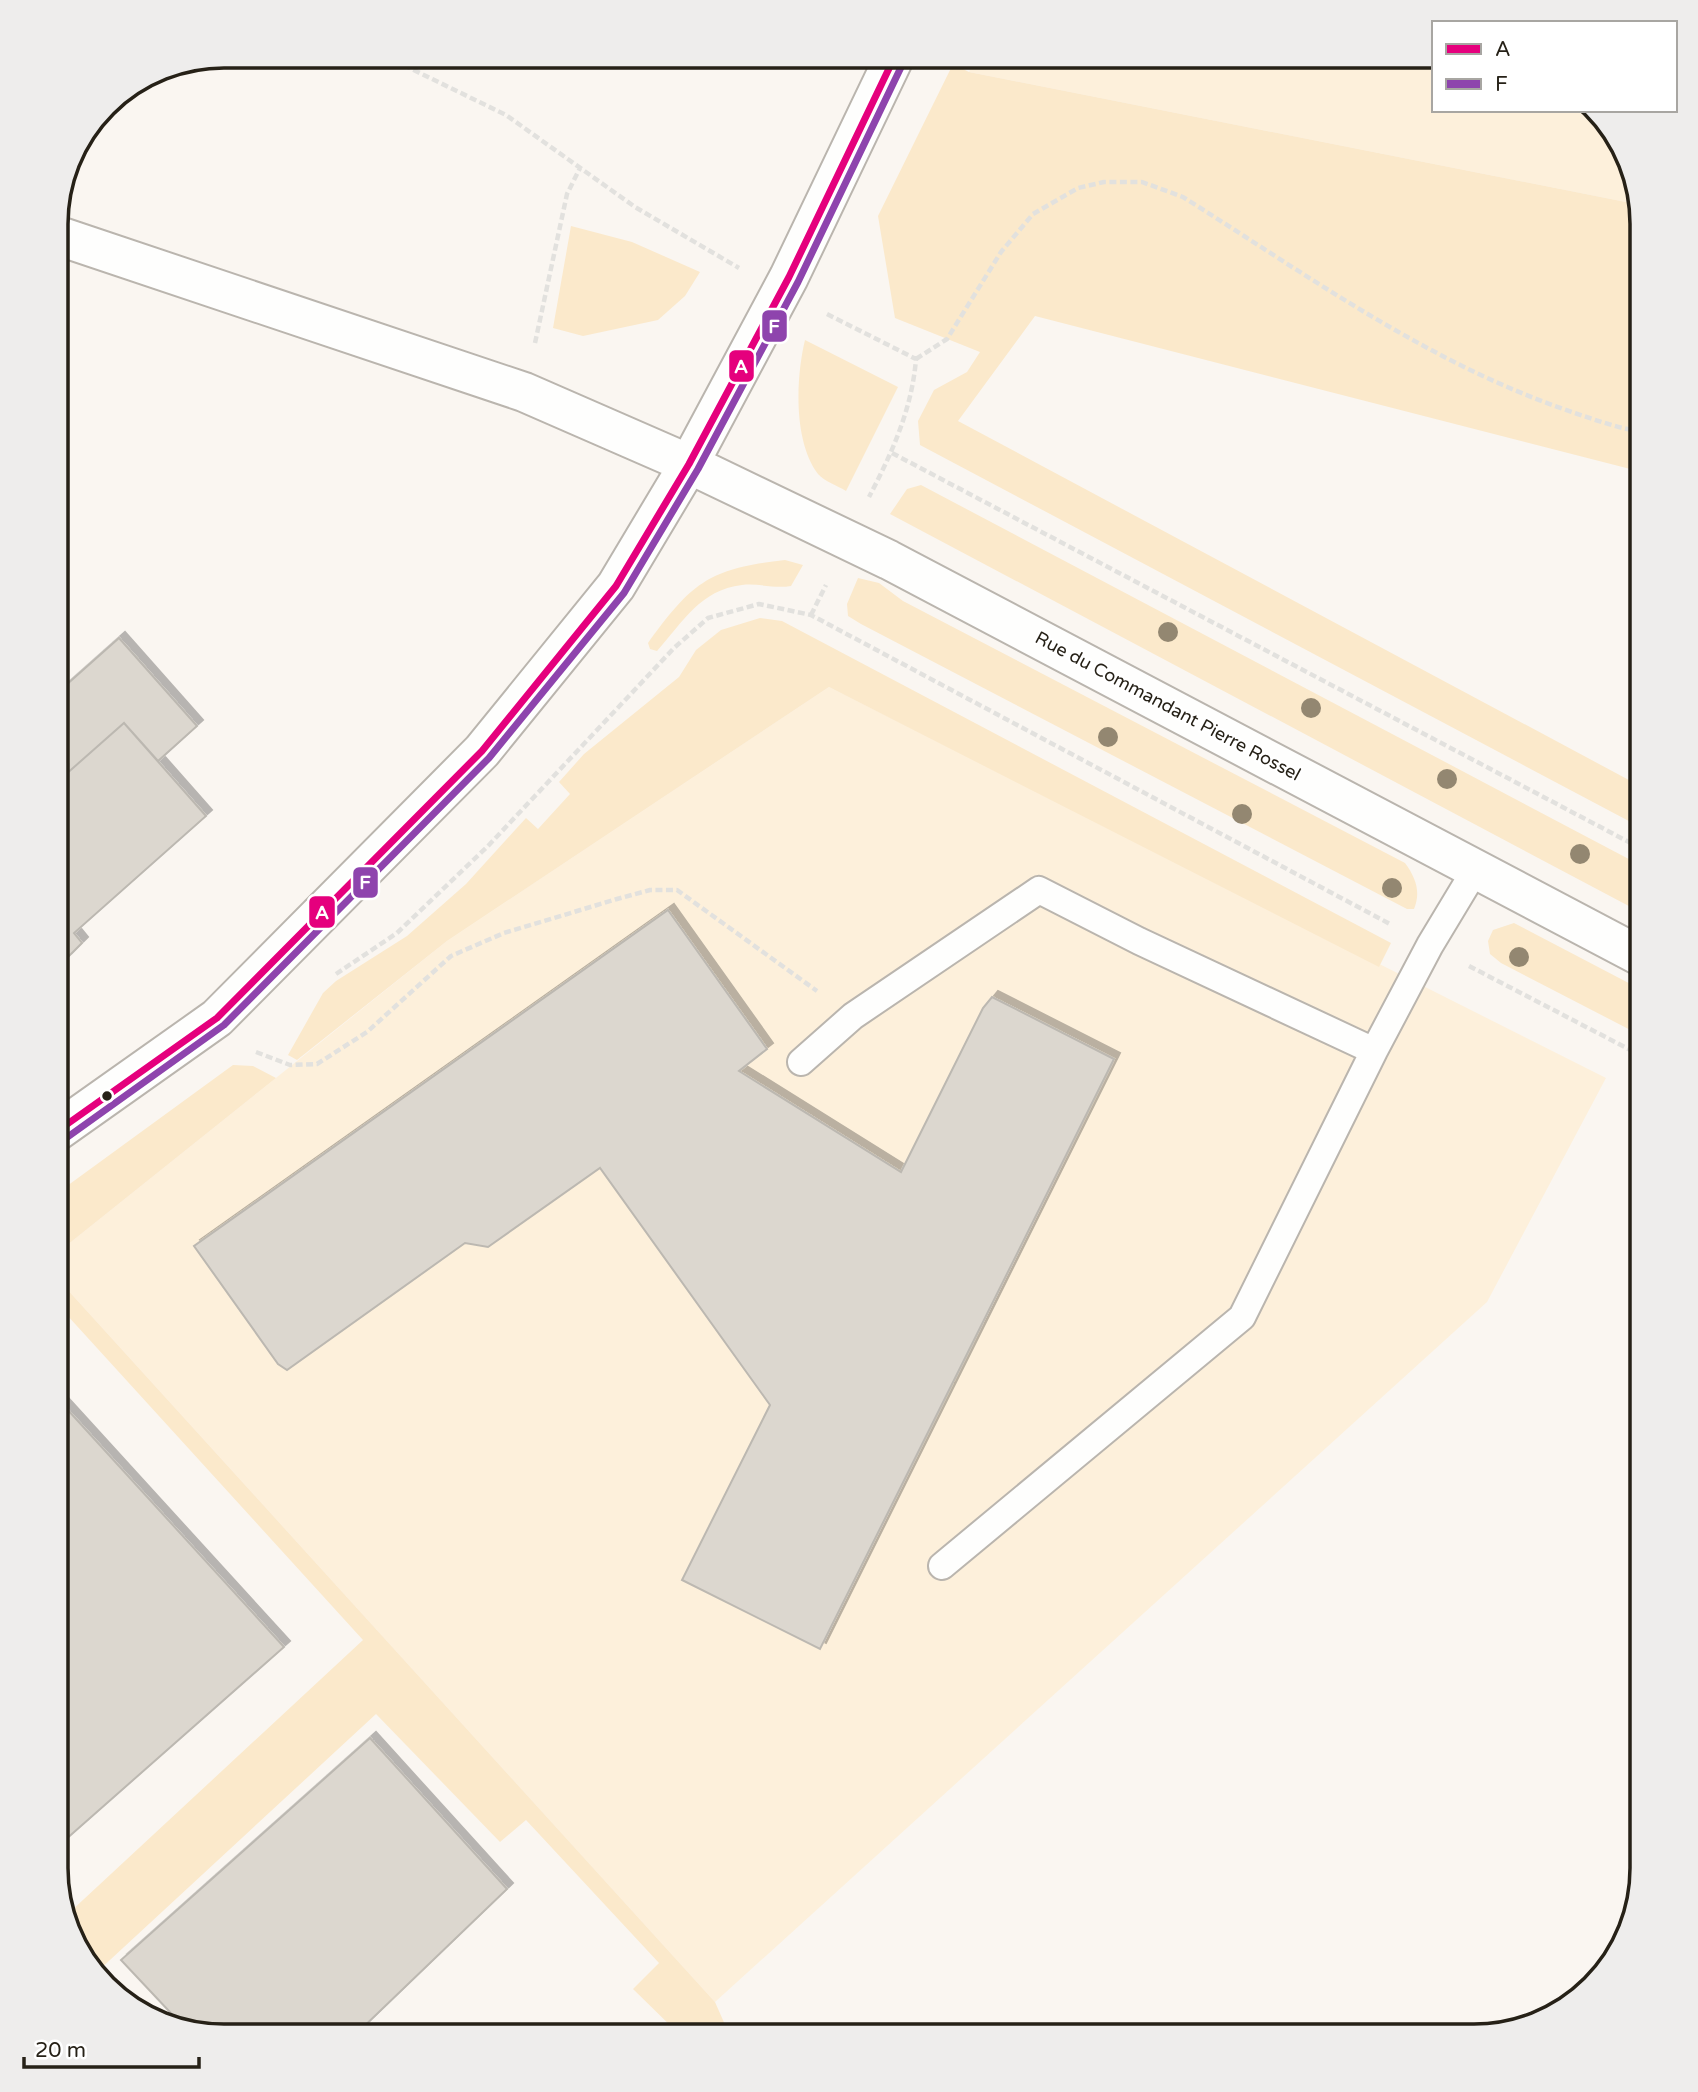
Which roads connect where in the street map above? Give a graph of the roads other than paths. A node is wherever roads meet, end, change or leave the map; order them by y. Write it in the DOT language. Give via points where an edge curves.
graph roads {
  1 [pos="889,69"];
  2 [pos="69,239"];
  3 [pos="689,464"];
  4 [pos="1477,867"];
  5 [pos="1630,950"];
  6 [pos="1374,1051"];
  7 [pos="801,1062"];
  8 [pos="68,1123"];
  9 [pos="942,1566"];
  1 -- 3 [label="main road" via="781,291"];
  2 -- 3 [label="main road, Rue du Commandant Pierre Rossel" via="524,392"];
  3 -- 4 [label="main road, Rue du Commandant Pierre Rossel" via="889,560"];
  3 -- 8 [label="main road" via="616,586 482,751 217,1018"];
  4 -- 5 [label="main road, Rue du Commandant Pierre Rossel"];
  4 -- 6 [label="lane"];
  6 -- 7 [label="lane" via="1039,890 853,1016"];
  6 -- 9 [label="lane" via="1242,1317"];
}
